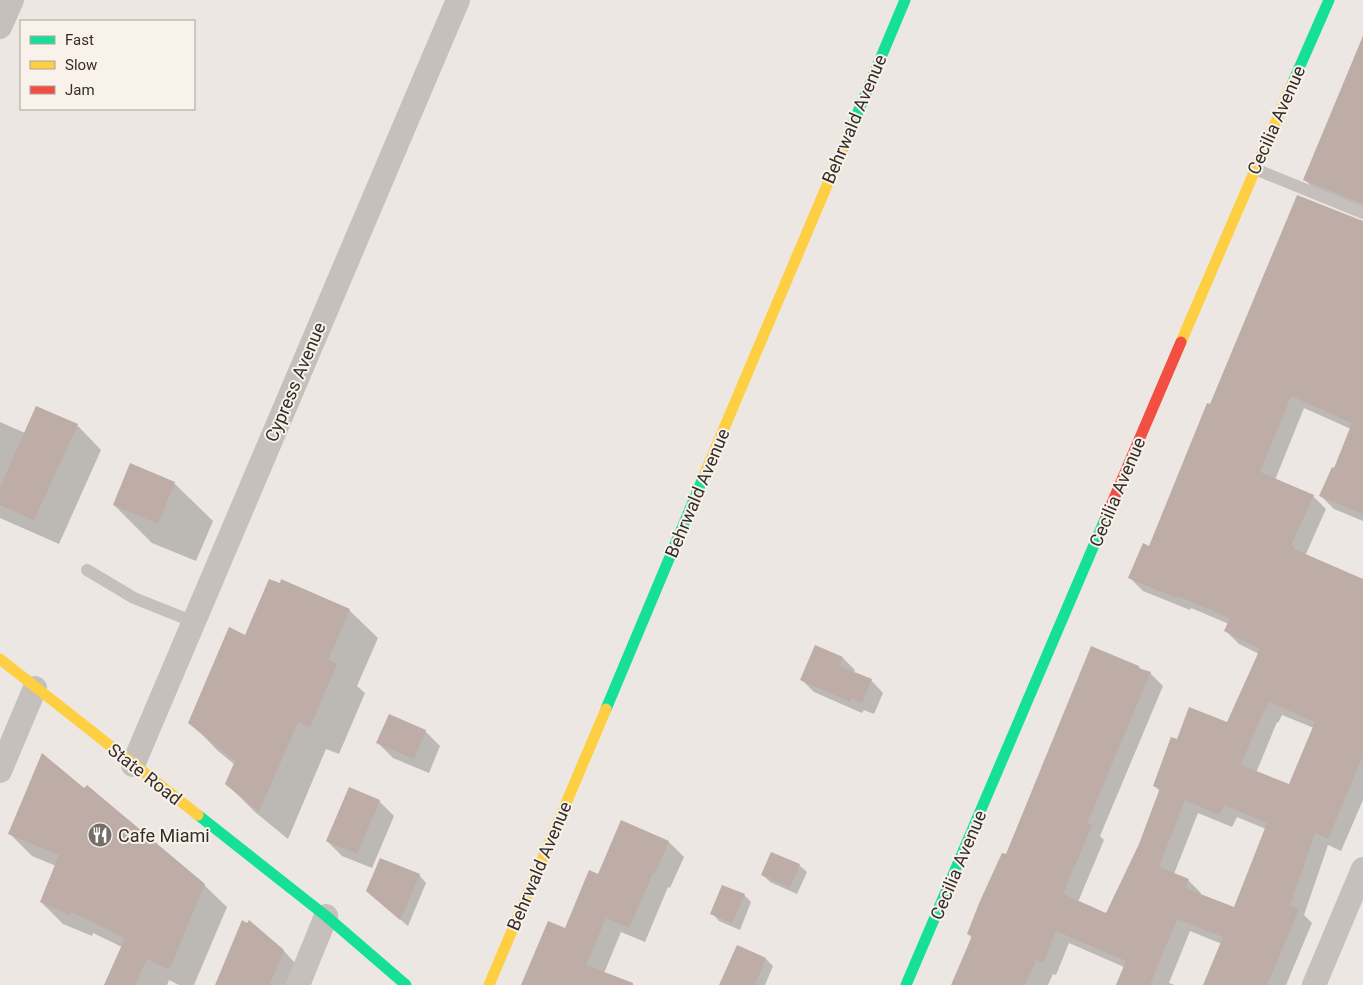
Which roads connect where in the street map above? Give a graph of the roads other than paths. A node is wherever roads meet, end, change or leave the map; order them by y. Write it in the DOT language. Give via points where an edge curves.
graph roads {
  1 [pos="12,0"];
  2 [pos="458,0"];
  3 [pos="905,0"];
  4 [pos="1329,0"];
  5 [pos="0,27"];
  6 [pos="1255,169"];
  7 [pos="1363,213"];
  8 [pos="87,570"];
  9 [pos="194,622"];
  10 [pos="2,666"];
  11 [pos="35,688"];
  12 [pos="133,765"];
  13 [pos="0,772"];
  14 [pos="1363,870"];
  15 [pos="326,916"];
  16 [pos="298,985"];
  17 [pos="406,985"];
  18 [pos="489,985"];
  19 [pos="906,985"];
  20 [pos="1314,985"];
  1 -- 5 [label="street"];
  2 -- 9 [label="street, Cypress Avenue"];
  3 -- 18 [label="street, Behrwald Avenue"];
  4 -- 6 [label="street, Cecilia Avenue"];
  6 -- 7 [label="lane"];
  6 -- 19 [label="street, Cecilia Avenue"];
  8 -- 9 [label="lane" via="134,598"];
  9 -- 12 [label="street, Cypress Avenue"];
  10 -- 11 [label="street, State Road"];
  11 -- 12 [label="street, State Road"];
  11 -- 13 [label="street"];
  12 -- 15 [label="street, State Road"];
  14 -- 20 [label="street"];
  15 -- 16 [label="street"];
  15 -- 17 [label="street, State Road"];
}
